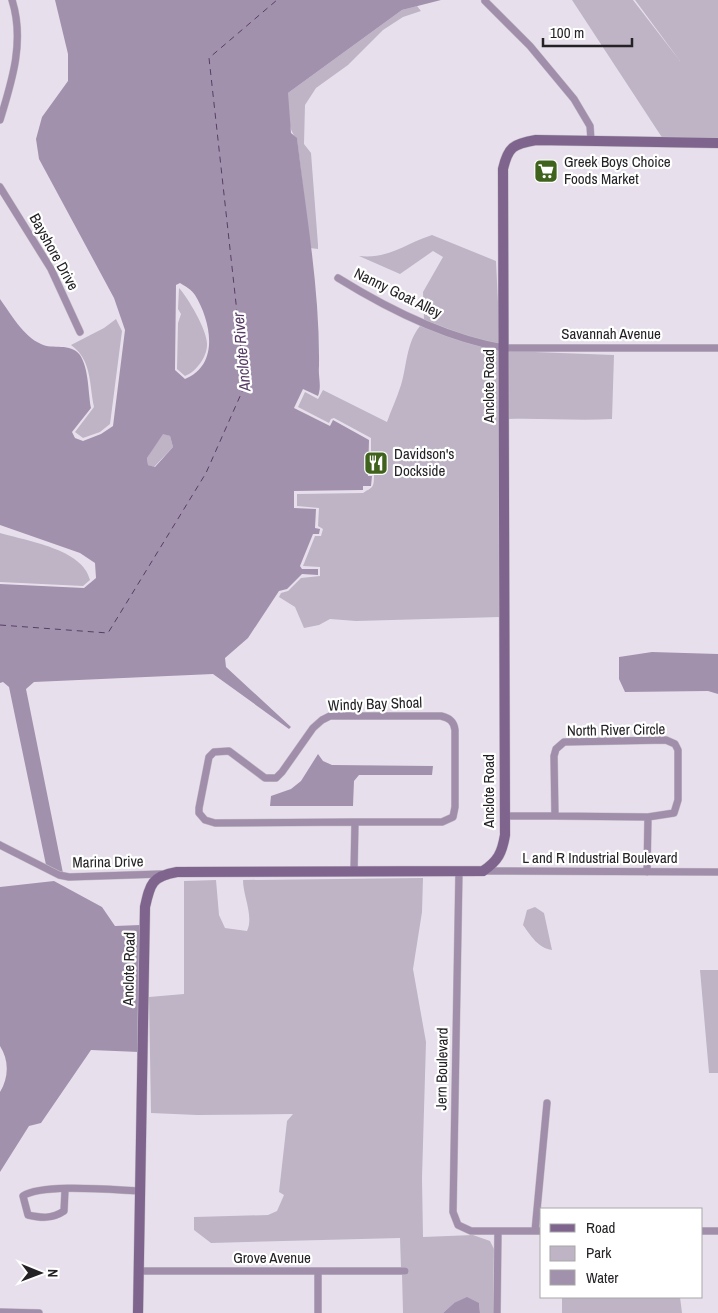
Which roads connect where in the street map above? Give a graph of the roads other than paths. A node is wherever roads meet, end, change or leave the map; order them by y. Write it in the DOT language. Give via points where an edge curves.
graph roads {
  1 [pos="12,0"];
  2 [pos="485,2"];
  3 [pos="0,120"];
  4 [pos="591,140"];
  5 [pos="718,143"];
  6 [pos="0,187"];
  7 [pos="338,278"];
  8 [pos="80,332"];
  9 [pos="504,348"];
  10 [pos="718,348"];
  11 [pos="505,816"];
  12 [pos="555,816"];
  13 [pos="648,817"];
  14 [pos="355,822"];
  15 [pos="0,845"];
  16 [pos="354,871"];
  17 [pos="459,871"];
  18 [pos="483,871"];
  19 [pos="647,872"];
  20 [pos="718,872"];
  21 [pos="164,874"];
  22 [pos="547,1103"];
  23 [pos="65,1190"];
  24 [pos="141,1191"];
  25 [pos="718,1230"];
  26 [pos="498,1231"];
  27 [pos="538,1231"];
  28 [pos="703,1231"];
  29 [pos="405,1271"];
  30 [pos="139,1272"];
  31 [pos="318,1272"];
  32 [pos="0,1312"];
  33 [pos="39,1313"];
  34 [pos="138,1313"];
  35 [pos="318,1313"];
  36 [pos="497,1313"];
  1 -- 3 [label="street" via="17,24 17,55"];
  2 -- 4 [label="street" via="530,46 574,99 590,126"];
  4 -- 5 [label="street, Anclote Road"];
  4 -- 9 [label="street, Anclote Road" via="523,142 512,146 506,154 503,169"];
  6 -- 8 [label="street, Bayshore Drive" via="51,269"];
  7 -- 9 [label="street, Nanny Goat Alley" via="424,324 483,345"];
  9 -- 10 [label="street, Savannah Avenue"];
  9 -- 11 [label="street, Anclote Road"];
  11 -- 12 [label="street, North River Circle"];
  11 -- 18 [label="street, Anclote Road" via="503,851"];
  12 -- 13 [label="street, North River Circle"];
  12 -- 13 [label="street, North River Circle" via="554,756 559,745 571,741 666,740 675,744 678,750 677,808 670,815"];
  13 -- 19 [label="street"];
  14 -- 14 [label="street, Windy Bay Shoal" via="442,822 453,817 454,723 441,716 330,716 316,724 282,772 269,779 229,751 214,752 209,757 199,808 199,814 205,820 215,823"];
  14 -- 16 [label="street"];
  15 -- 21 [label="street, Marina Drive" via="69,877"];
  16 -- 17 [label="street"];
  16 -- 21 [label="street"];
  17 -- 18 [label="street"];
  17 -- 26 [label="street, Jern Boulevard" via="453,1212 458,1225 471,1230"];
  18 -- 19 [label="street, L and R Industrial Boulevard"];
  19 -- 20 [label="street, L and R Industrial Boulevard"];
  21 -- 24 [label="street, Anclote Road" via="149,887 145,907"];
  22 -- 27 [label="street"];
  23 -- 23 [label="street" via="64,1211 58,1215 42,1218 25,1211 23,1196 32,1191"];
  23 -- 24 [label="street"];
  24 -- 30 [label="street, Anclote Road"];
  25 -- 28 [label="street"];
  26 -- 27 [label="street"];
  26 -- 36 [label="street"];
  29 -- 31 [label="street, Grove Avenue"];
  30 -- 31 [label="street, Grove Avenue"];
  30 -- 34 [label="street, Anclote Road"];
  31 -- 35 [label="street"];
  32 -- 33 [label="street"];
}
